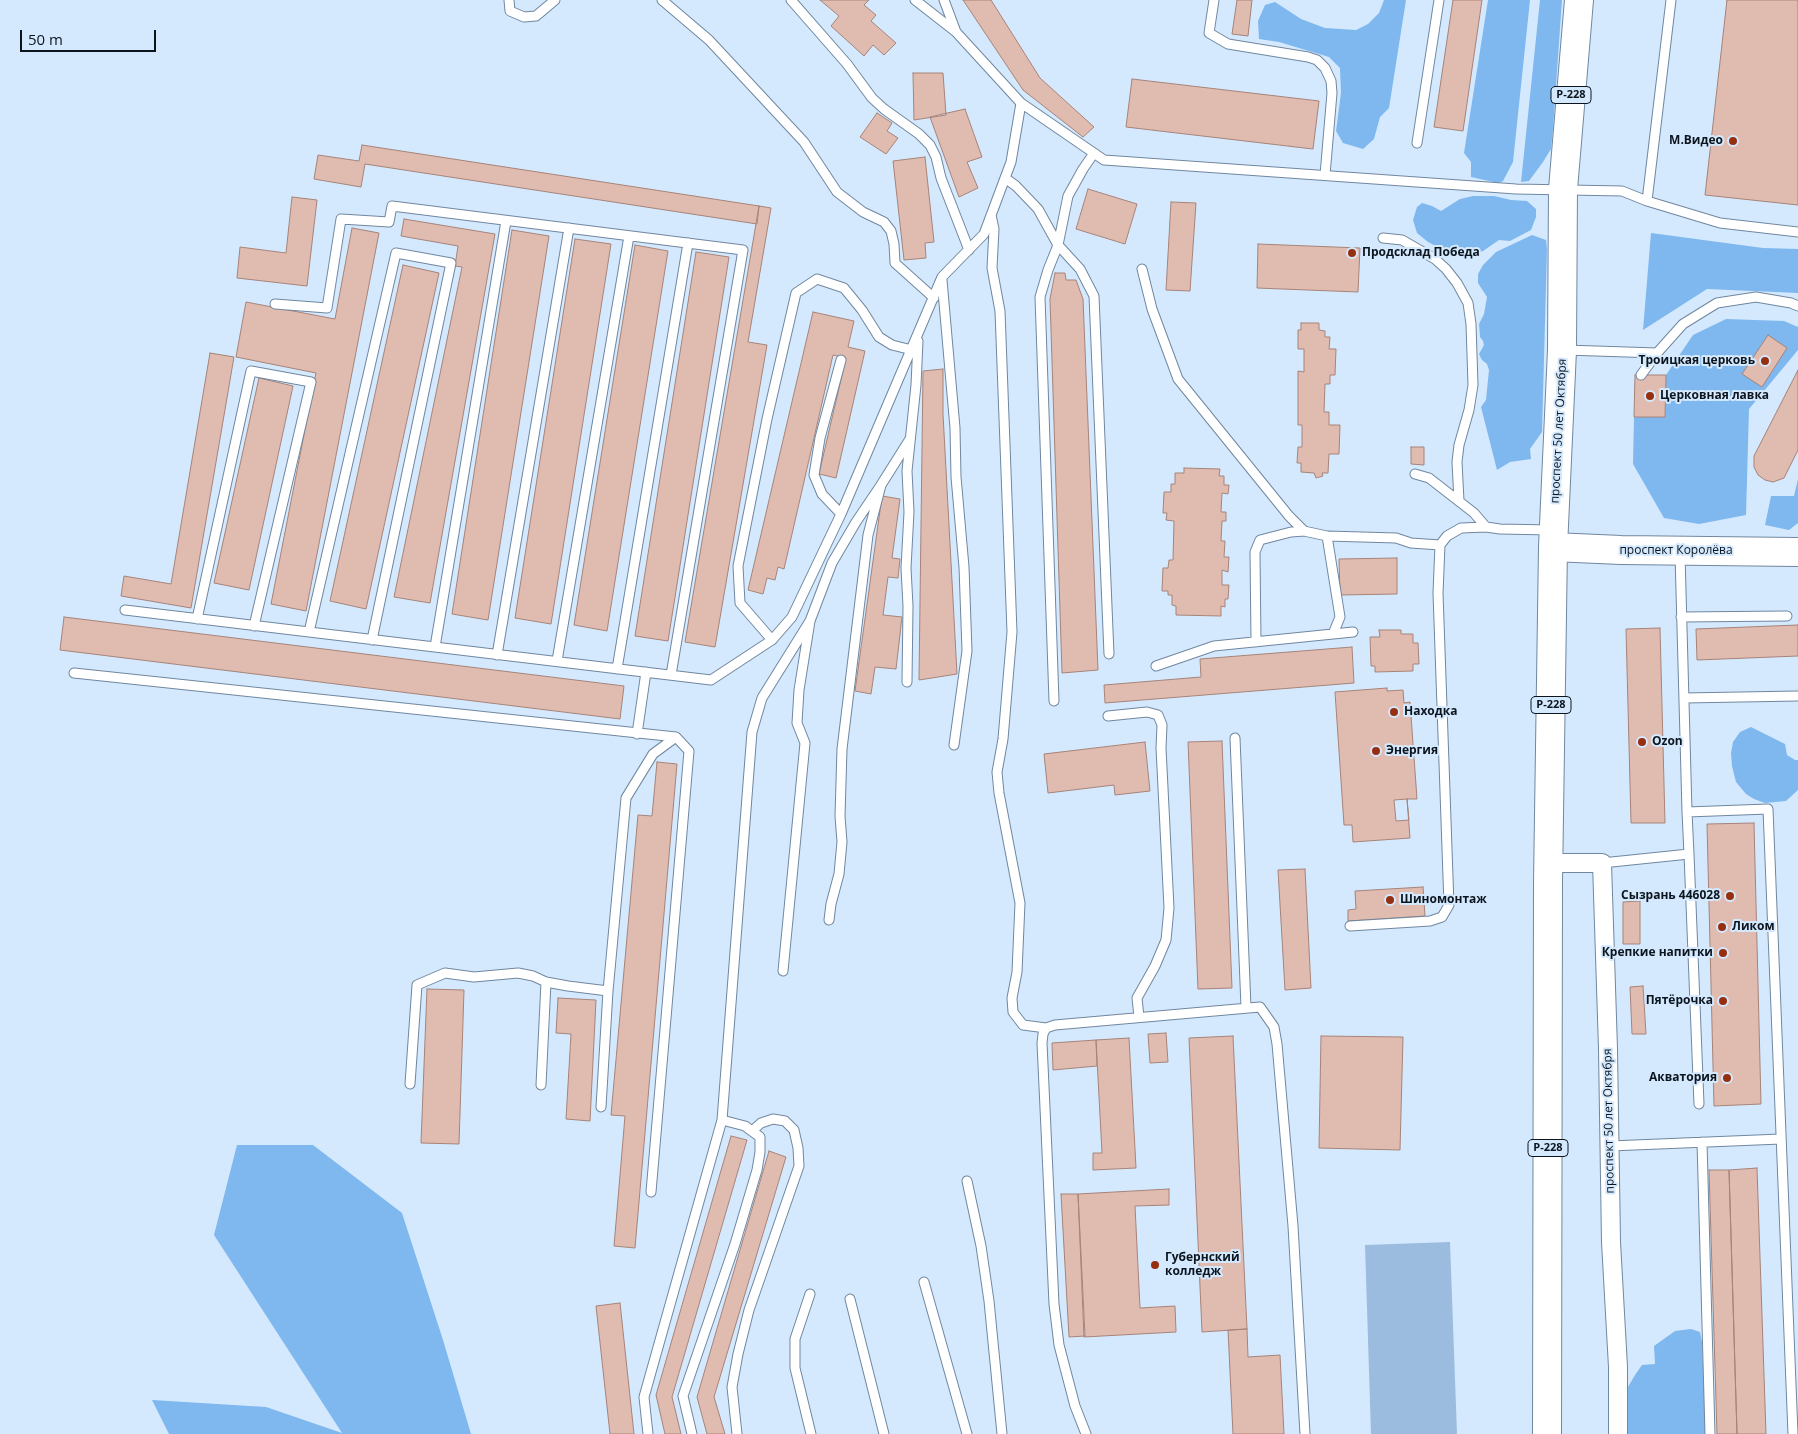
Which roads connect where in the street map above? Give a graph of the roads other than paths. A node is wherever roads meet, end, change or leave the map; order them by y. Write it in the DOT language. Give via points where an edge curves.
graph roads {
  1 [pos="509,0"];
  2 [pos="555,0"];
  3 [pos="662,0"];
  4 [pos="791,0"];
  5 [pos="915,0"];
  6 [pos="944,0"];
  7 [pos="1214,0"];
  8 [pos="1438,0"];
  9 [pos="1579,0"];
  10 [pos="1671,0"];
  11 [pos="956,32"];
  12 [pos="1021,103"];
  13 [pos="1417,143"];
  14 [pos="1094,153"];
  15 [pos="1325,176"];
  16 [pos="1005,178"];
  17 [pos="1563,189"];
  18 [pos="1647,201"];
  19 [pos="991,214"];
  20 [pos="506,220"];
  21 [pos="569,228"];
  22 [pos="1798,232"];
  23 [pos="629,236"];
  24 [pos="1383,238"];
  25 [pos="688,243"];
  26 [pos="1058,245"];
  27 [pos="969,250"];
  28 [pos="1142,269"];
  29 [pos="942,278"];
  30 [pos="934,298"];
  31 [pos="275,304"];
  32 [pos="1798,306"];
  33 [pos="918,335"];
  34 [pos="912,350"];
  35 [pos="1562,350"];
  36 [pos="1657,353"];
  37 [pos="841,360"];
  38 [pos="1641,375"];
  39 [pos="910,439"];
  40 [pos="1415,474"];
  41 [pos="882,485"];
  42 [pos="1459,501"];
  43 [pos="840,514"];
  44 [pos="1486,527"];
  45 [pos="1304,530"];
  46 [pos="1327,536"];
  47 [pos="1554,539"];
  48 [pos="1440,546"];
  49 [pos="824,548"];
  50 [pos="1680,550"];
  51 [pos="1798,552"];
  52 [pos="827,576"];
  53 [pos="125,610"];
  54 [pos="1787,616"];
  55 [pos="1681,617"];
  56 [pos="197,619"];
  57 [pos="810,622"];
  58 [pos="254,626"];
  59 [pos="309,632"];
  60 [pos="1353,632"];
  61 [pos="1333,634"];
  62 [pos="372,640"];
  63 [pos="772,640"];
  64 [pos="1256,642"];
  65 [pos="434,647"];
  66 [pos="497,654"];
  67 [pos="1109,654"];
  68 [pos="557,662"];
  69 [pos="1156,666"];
  70 [pos="618,669"];
  71 [pos="646,672"];
  72 [pos="74,673"];
  73 [pos="671,675"];
  74 [pos="907,682"];
  75 [pos="1798,696"];
  76 [pos="1684,698"];
  77 [pos="1054,701"];
  78 [pos="1108,716"];
  79 [pos="637,734"];
  80 [pos="676,737"];
  81 [pos="1235,738"];
  82 [pos="954,745"];
  83 [pos="1687,812"];
  84 [pos="1689,854"];
  85 [pos="1548,863"];
  86 [pos="1602,863"];
  87 [pos="829,920"];
  88 [pos="1350,926"];
  89 [pos="783,971"];
  90 [pos="546,982"];
  91 [pos="608,991"];
  92 [pos="1246,1007"];
  93 [pos="1139,1017"];
  94 [pos="1046,1028"];
  95 [pos="410,1084"];
  96 [pos="541,1085"];
  97 [pos="1699,1104"];
  98 [pos="601,1107"];
  99 [pos="722,1120"];
  100 [pos="752,1131"];
  101 [pos="1782,1139"];
  102 [pos="1702,1142"];
  103 [pos="1610,1146"];
  104 [pos="967,1181"];
  105 [pos="651,1192"];
  106 [pos="924,1282"];
  107 [pos="810,1294"];
  108 [pos="850,1299"];
  109 [pos="648,1434"];
  110 [pos="692,1434"];
  111 [pos="736,1434"];
  112 [pos="811,1434"];
  113 [pos="884,1434"];
  114 [pos="967,1434"];
  115 [pos="1002,1434"];
  116 [pos="1086,1434"];
  117 [pos="1305,1434"];
  118 [pos="1547,1434"];
  119 [pos="1618,1434"];
  120 [pos="1710,1434"];
  121 [pos="1793,1434"];
  1 -- 2 [label="lane" via="510,11 524,17 536,16"];
  3 -- 30 [label="lane" via="709,40 804,142 837,192 863,212 884,222 891,231 895,263"];
  4 -- 27 [label="lane" via="872,98 930,145"];
  5 -- 11 [label="lane"];
  6 -- 11 [label="lane"];
  7 -- 15 [label="lane" via="1209,33 1228,44 1308,57 1325,68 1332,93"];
  8 -- 13 [label="lane"];
  9 -- 17 [label="main road, проспект 50 лет Октября / Р-228"];
  10 -- 18 [label="lane"];
  11 -- 12 [label="lane"];
  12 -- 14 [label="lane"];
  12 -- 16 [label="lane"];
  14 -- 15 [label="lane" via="1104,160"];
  14 -- 26 [label="lane" via="1068,196"];
  15 -- 17 [label="lane" via="1516,189"];
  16 -- 19 [label="lane"];
  16 -- 26 [label="lane" via="1038,210"];
  17 -- 18 [label="lane" via="1622,191"];
  17 -- 35 [label="main road, проспект 50 лет Октября / Р-228"];
  18 -- 22 [label="lane" via="1720,223"];
  19 -- 27 [label="lane" via="984,234"];
  19 -- 94 [label="lane" via="994,229 992,268 1000,311 1012,632 997,772 1020,903 1017,972 1012,998 1013,1012 1023,1025"];
  20 -- 21 [label="lane"];
  20 -- 31 [label="lane" via="392,206 389,222 341,219 326,308"];
  20 -- 65 [label="lane"];
  21 -- 23 [label="lane"];
  21 -- 66 [label="lane"];
  23 -- 25 [label="lane"];
  23 -- 68 [label="lane"];
  24 -- 42 [label="lane" via="1402,240 1434,258 1457,283 1468,303 1473,384 1458,453"];
  25 -- 70 [label="lane"];
  25 -- 73 [label="lane" via="743,250"];
  26 -- 67 [label="lane" via="1080,269 1094,296"];
  26 -- 77 [label="lane" via="1040,297"];
  27 -- 29 [label="lane"];
  28 -- 45 [label="lane" via="1152,309 1178,379 1289,516"];
  29 -- 30 [label="lane"];
  29 -- 82 [label="lane" via="955,428 967,651"];
  30 -- 33 [label="lane"];
  32 -- 36 [label="lane" via="1756,297 1717,303 1683,324"];
  33 -- 34 [label="lane"];
  33 -- 39 [label="lane"];
  34 -- 43 [label="lane"];
  34 -- 63 [label="lane" via="892,345 880,337 844,288 818,279 796,293 738,566 740,603"];
  35 -- 36 [label="lane"];
  35 -- 47 [label="main road, проспект 50 лет Октября / Р-228"];
  36 -- 38 [label="lane"];
  37 -- 43 [label="lane" via="820,438 814,475 822,494"];
  39 -- 41 [label="lane"];
  39 -- 74 [label="lane" via="907,471"];
  40 -- 42 [label="lane" via="1429,478"];
  41 -- 52 [label="lane" via="846,539"];
  41 -- 87 [label="lane" via="868,535 842,749 839,874"];
  42 -- 44 [label="lane"];
  43 -- 49 [label="lane"];
  44 -- 47 [label="lane"];
  44 -- 48 [label="lane" via="1461,528 1447,536"];
  45 -- 46 [label="lane"];
  45 -- 64 [label="lane" via="1260,540 1255,552"];
  46 -- 48 [label="lane" via="1396,538"];
  46 -- 61 [label="lane" via="1340,616"];
  47 -- 50 [label="main road, проспект Королёва" via="1621,550"];
  47 -- 85 [label="main road, проспект 50 лет Октября / Р-228"];
  48 -- 88 [label="lane" via="1438,604 1449,905 1442,917 1430,921"];
  49 -- 52 [label="lane"];
  49 -- 63 [label="lane" via="792,617"];
  50 -- 51 [label="main road, проспект Королёва"];
  50 -- 55 [label="lane"];
  52 -- 57 [label="lane"];
  53 -- 56 [label="lane"];
  54 -- 55 [label="lane"];
  55 -- 76 [label="lane"];
  56 -- 58 [label="lane"];
  56 -- 58 [label="lane" via="251,371 311,382"];
  57 -- 89 [label="lane" via="799,690 797,723 805,743"];
  57 -- 99 [label="lane" via="762,698 752,732"];
  58 -- 59 [label="lane"];
  59 -- 62 [label="lane"];
  59 -- 62 [label="lane" via="396,253 451,263"];
  60 -- 61 [label="lane"];
  61 -- 64 [label="lane"];
  62 -- 65 [label="lane"];
  63 -- 73 [label="lane" via="711,680"];
  64 -- 69 [label="lane" via="1214,646"];
  65 -- 66 [label="lane"];
  66 -- 68 [label="lane"];
  68 -- 70 [label="lane"];
  70 -- 71 [label="lane"];
  71 -- 73 [label="lane"];
  71 -- 79 [label="lane"];
  72 -- 79 [label="lane"];
  75 -- 76 [label="lane"];
  76 -- 83 [label="lane"];
  78 -- 93 [label="lane" via="1147,712 1158,715 1162,725 1169,908 1166,940 1137,998"];
  79 -- 80 [label="lane"];
  80 -- 91 [label="lane" via="653,754 626,798"];
  80 -- 105 [label="lane" via="689,751"];
  81 -- 92 [label="lane"];
  83 -- 84 [label="lane"];
  83 -- 101 [label="lane" via="1768,808"];
  84 -- 86 [label="lane"];
  84 -- 97 [label="lane"];
  85 -- 86 [label="street"];
  85 -- 118 [label="main road, проспект 50 лет Октября / Р-228"];
  86 -- 103 [label="street, проспект 50 лет Октября"];
  90 -- 91 [label="lane"];
  90 -- 95 [label="lane" via="518,973 474,977 445,974 417,985"];
  90 -- 96 [label="lane"];
  91 -- 98 [label="lane"];
  92 -- 93 [label="lane"];
  92 -- 117 [label="lane" via="1260,1007 1274,1027 1277,1044"];
  93 -- 94 [label="lane"];
  94 -- 116 [label="lane" via="1042,1043 1054,1304 1059,1345"];
  99 -- 100 [label="lane"];
  99 -- 109 [label="lane" via="644,1397"];
  100 -- 110 [label="lane" via="760,1137 757,1170 684,1396"];
  100 -- 111 [label="lane" via="773,1118 785,1121 794,1130 799,1166 749,1310 738,1354 732,1387"];
  101 -- 102 [label="lane"];
  101 -- 121 [label="lane"];
  102 -- 103 [label="lane"];
  102 -- 120 [label="lane"];
  103 -- 119 [label="street, проспект 50 лет Октября"];
  104 -- 115 [label="lane" via="988,1292"];
  106 -- 114 [label="lane"];
  107 -- 112 [label="lane" via="795,1339 794,1368"];
  108 -- 113 [label="lane"];
}
